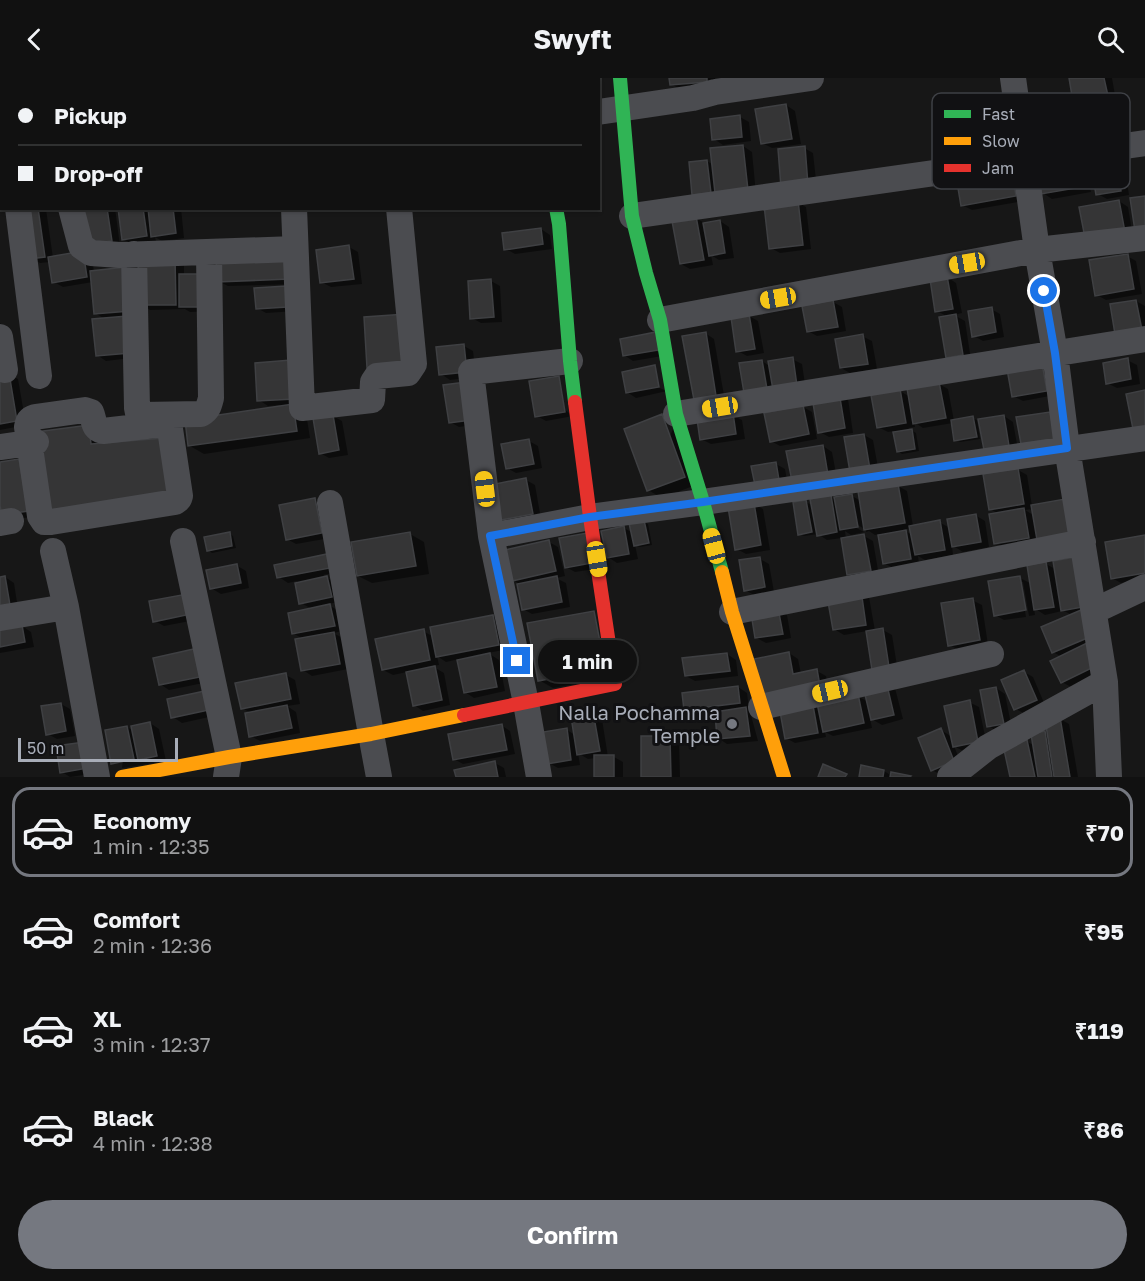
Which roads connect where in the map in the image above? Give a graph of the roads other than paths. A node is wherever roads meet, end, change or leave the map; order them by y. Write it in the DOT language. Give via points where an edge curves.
graph roads {
  1 [pos="620,78"];
  2 [pos="811,78"];
  3 [pos="1013,78"];
  4 [pos="714,85"];
  5 [pos="1015,93"];
  6 [pos="611,110"];
  7 [pos="1145,143"];
  8 [pos="1130,145"];
  9 [pos="932,173"];
  10 [pos="1029,189"];
  11 [pos="18,210"];
  12 [pos="71,210"];
  13 [pos="294,210"];
  14 [pos="399,210"];
  15 [pos="556,210"];
  16 [pos="632,216"];
  17 [pos="1145,238"];
  18 [pos="295,249"];
  19 [pos="1037,250"];
  20 [pos="209,253"];
  21 [pos="134,254"];
  22 [pos="660,320"];
  23 [pos="0,338"];
  24 [pos="1145,339"];
  25 [pos="1055,353"];
  26 [pos="570,361"];
  27 [pos="5,370"];
  28 [pos="39,376"];
  29 [pos="676,414"];
  30 [pos="1145,438"];
  31 [pos="33,442"];
  32 [pos="0,447"];
  33 [pos="1067,448"];
  34 [pos="703,502"];
  35 [pos="330,503"];
  36 [pos="590,517"];
  37 [pos="490,536"];
  38 [pos="183,541"];
  39 [pos="1083,542"];
  40 [pos="53,551"];
  41 [pos="1145,587"];
  42 [pos="66,607"];
  43 [pos="1094,611"];
  44 [pos="732,612"];
  45 [pos="0,618"];
  46 [pos="991,654"];
  47 [pos="1105,682"];
  48 [pos="526,703"];
  49 [pos="761,707"];
  50 [pos="370,734"];
  51 [pos="228,767"];
  52 [pos="97,777"];
  53 [pos="122,777"];
  54 [pos="379,777"];
  55 [pos="539,777"];
  56 [pos="784,777"];
  57 [pos="950,777"];
  58 [pos="1109,777"];
  1 -- 6 [label="street"];
  2 -- 4 [label="street"];
  3 -- 5 [label="street"];
  4 -- 6 [label="street" via="693,98"];
  6 -- 16 [label="street"];
  7 -- 8 [label="street"];
  9 -- 16 [label="street"];
  10 -- 19 [label="street"];
  11 -- 28 [label="street"];
  12 -- 21 [label="street" via="83,249 91,253"];
  13 -- 18 [label="street"];
  14 -- 18 [label="street" via="414,364 408,373 377,376 372,400 302,408"];
  15 -- 26 [label="street"];
  16 -- 22 [label="street"];
  17 -- 19 [label="street"];
  18 -- 20 [label="street"];
  19 -- 22 [label="street"];
  19 -- 25 [label="street"];
  20 -- 21 [label="street"];
  20 -- 21 [label="street" via="211,398 207,411 142,415 137,408"];
  22 -- 29 [label="street"];
  23 -- 27 [label="street"];
  24 -- 25 [label="street"];
  25 -- 29 [label="street"];
  25 -- 33 [label="street"];
  26 -- 36 [label="street"];
  26 -- 37 [label="street" via="471,372"];
  29 -- 34 [label="street"];
  30 -- 33 [label="street"];
  31 -- 31 [label="street" via="40,516 44,522 179,500 170,429 166,424 103,432 94,426 89,410 31,419 27,427"];
  31 -- 32 [label="street"];
  33 -- 34 [label="street"];
  33 -- 39 [label="street"];
  34 -- 36 [label="street"];
  34 -- 44 [label="street"];
  35 -- 50 [label="street"];
  36 -- 37 [label="street"];
  36 -- 48 [label="street" via="615,684"];
  37 -- 48 [label="street"];
  38 -- 51 [label="street"];
  39 -- 43 [label="street"];
  39 -- 44 [label="street"];
  40 -- 42 [label="street"];
  41 -- 43 [label="street"];
  42 -- 45 [label="street"];
  42 -- 52 [label="street"];
  43 -- 47 [label="street"];
  44 -- 49 [label="street"];
  46 -- 49 [label="street"];
  47 -- 57 [label="street" via="988,747"];
  47 -- 58 [label="street"];
  48 -- 50 [label="street"];
  48 -- 55 [label="street"];
  49 -- 56 [label="street"];
  50 -- 51 [label="street"];
  50 -- 54 [label="street"];
  51 -- 53 [label="street"];
}
